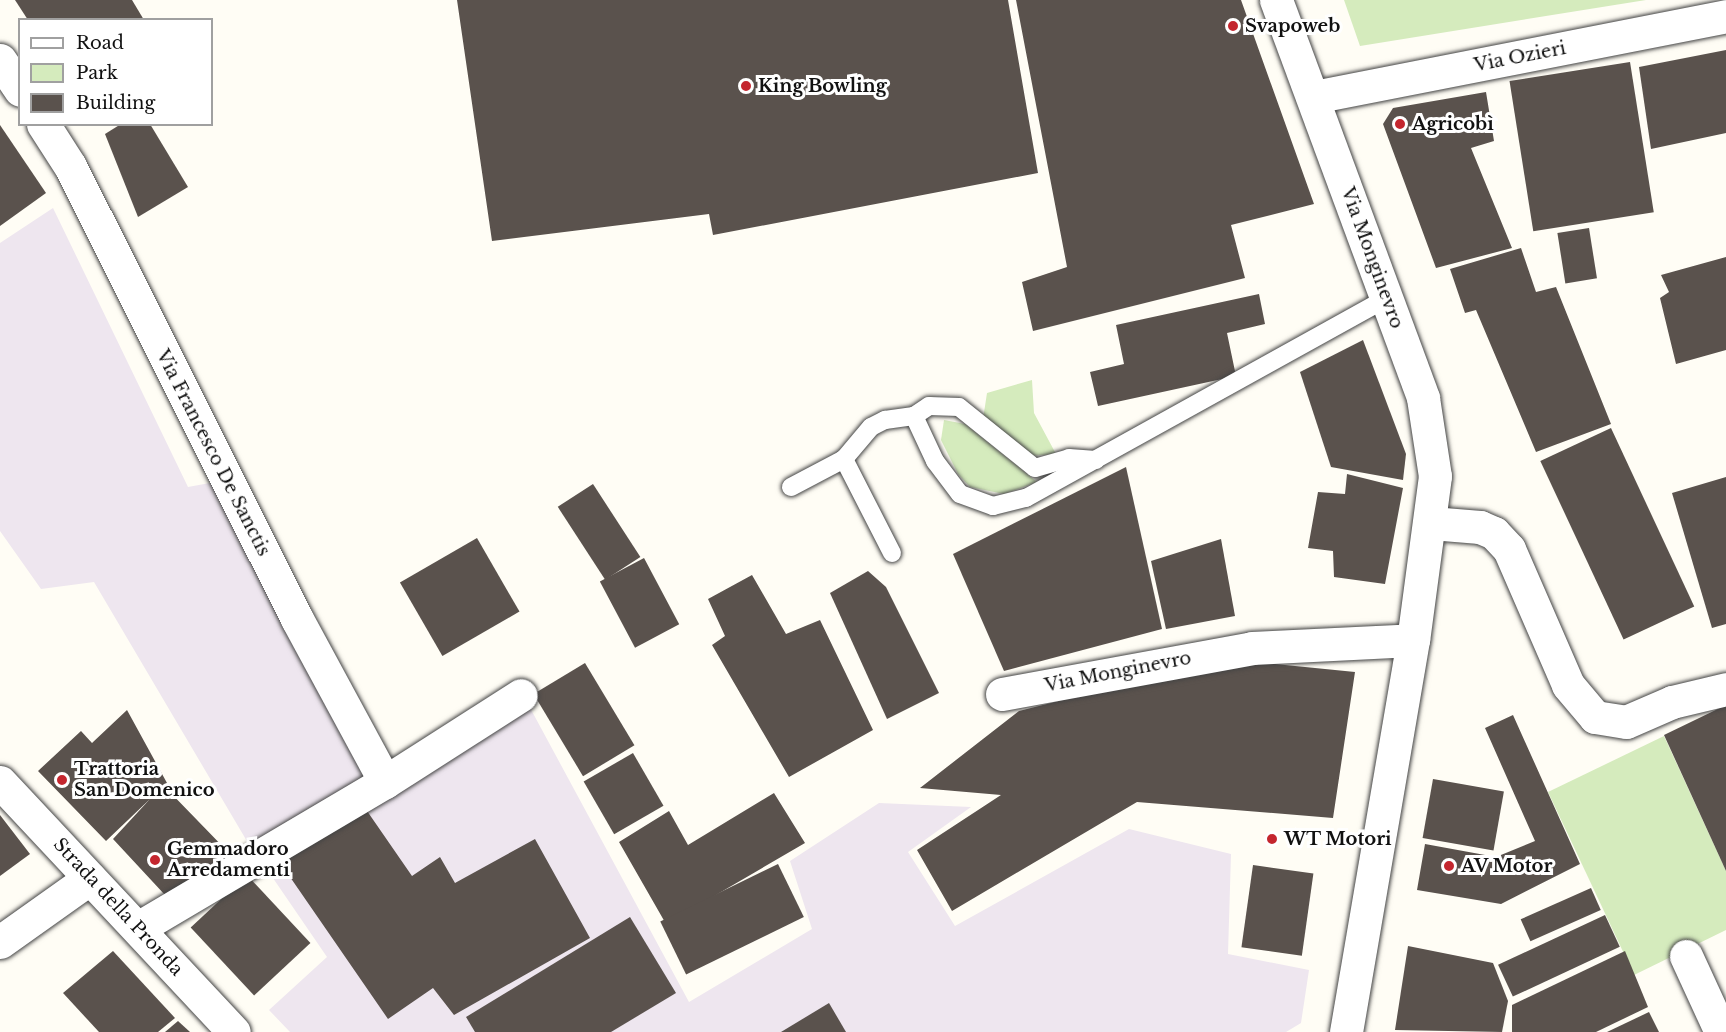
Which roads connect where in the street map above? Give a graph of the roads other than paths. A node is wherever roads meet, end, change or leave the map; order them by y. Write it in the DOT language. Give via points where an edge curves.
graph roads {
  1 [pos="1276,0"];
  2 [pos="1726,16"];
  3 [pos="0,60"];
  4 [pos="18,87"];
  5 [pos="1314,97"];
  6 [pos="44,126"];
  7 [pos="1387,298"];
  8 [pos="914,416"];
  9 [pos="844,459"];
  10 [pos="1096,460"];
  11 [pos="790,487"];
  12 [pos="1431,523"];
  13 [pos="892,553"];
  14 [pos="1413,640"];
  15 [pos="1726,688"];
  16 [pos="1002,694"];
  17 [pos="521,695"];
  18 [pos="0,782"];
  19 [pos="385,782"];
  20 [pos="90,878"];
  21 [pos="138,928"];
  22 [pos="0,942"];
  23 [pos="1686,956"];
  24 [pos="234,1032"];
  25 [pos="1346,1032"];
  26 [pos="1721,1032"];
  1 -- 5 [label="street, Via Monginevro"];
  2 -- 5 [label="street, Via Ozieri"];
  3 -- 4 [label="street"];
  5 -- 7 [label="street, Via Monginevro"];
  6 -- 19 [label="street, Via Francesco De Sanctis" via="70,166 287,598"];
  7 -- 10 [label="lane"];
  7 -- 12 [label="street, Via Monginevro" via="1423,398 1432,437 1435,476"];
  8 -- 9 [label="lane" via="885,420 871,427"];
  8 -- 10 [label="lane" via="929,406 959,407 1035,468 1069,458"];
  8 -- 10 [label="lane" via="935,461 960,494 993,506 1026,498"];
  9 -- 11 [label="lane"];
  9 -- 13 [label="lane"];
  12 -- 14 [label="street, Via Monginevro"];
  12 -- 15 [label="street" via="1480,527 1494,533 1509,549 1568,685 1595,717 1626,722 1672,702"];
  14 -- 16 [label="street, Via Monginevro" via="1252,648"];
  14 -- 25 [label="street, Via Monginevro"];
  17 -- 19 [label="street"];
  18 -- 20 [label="street, Strada della Pronda"];
  19 -- 21 [label="street"];
  20 -- 21 [label="street, Strada della Pronda"];
  20 -- 22 [label="street"];
  21 -- 24 [label="street, Strada della Pronda"];
  23 -- 26 [label="street"];
}
